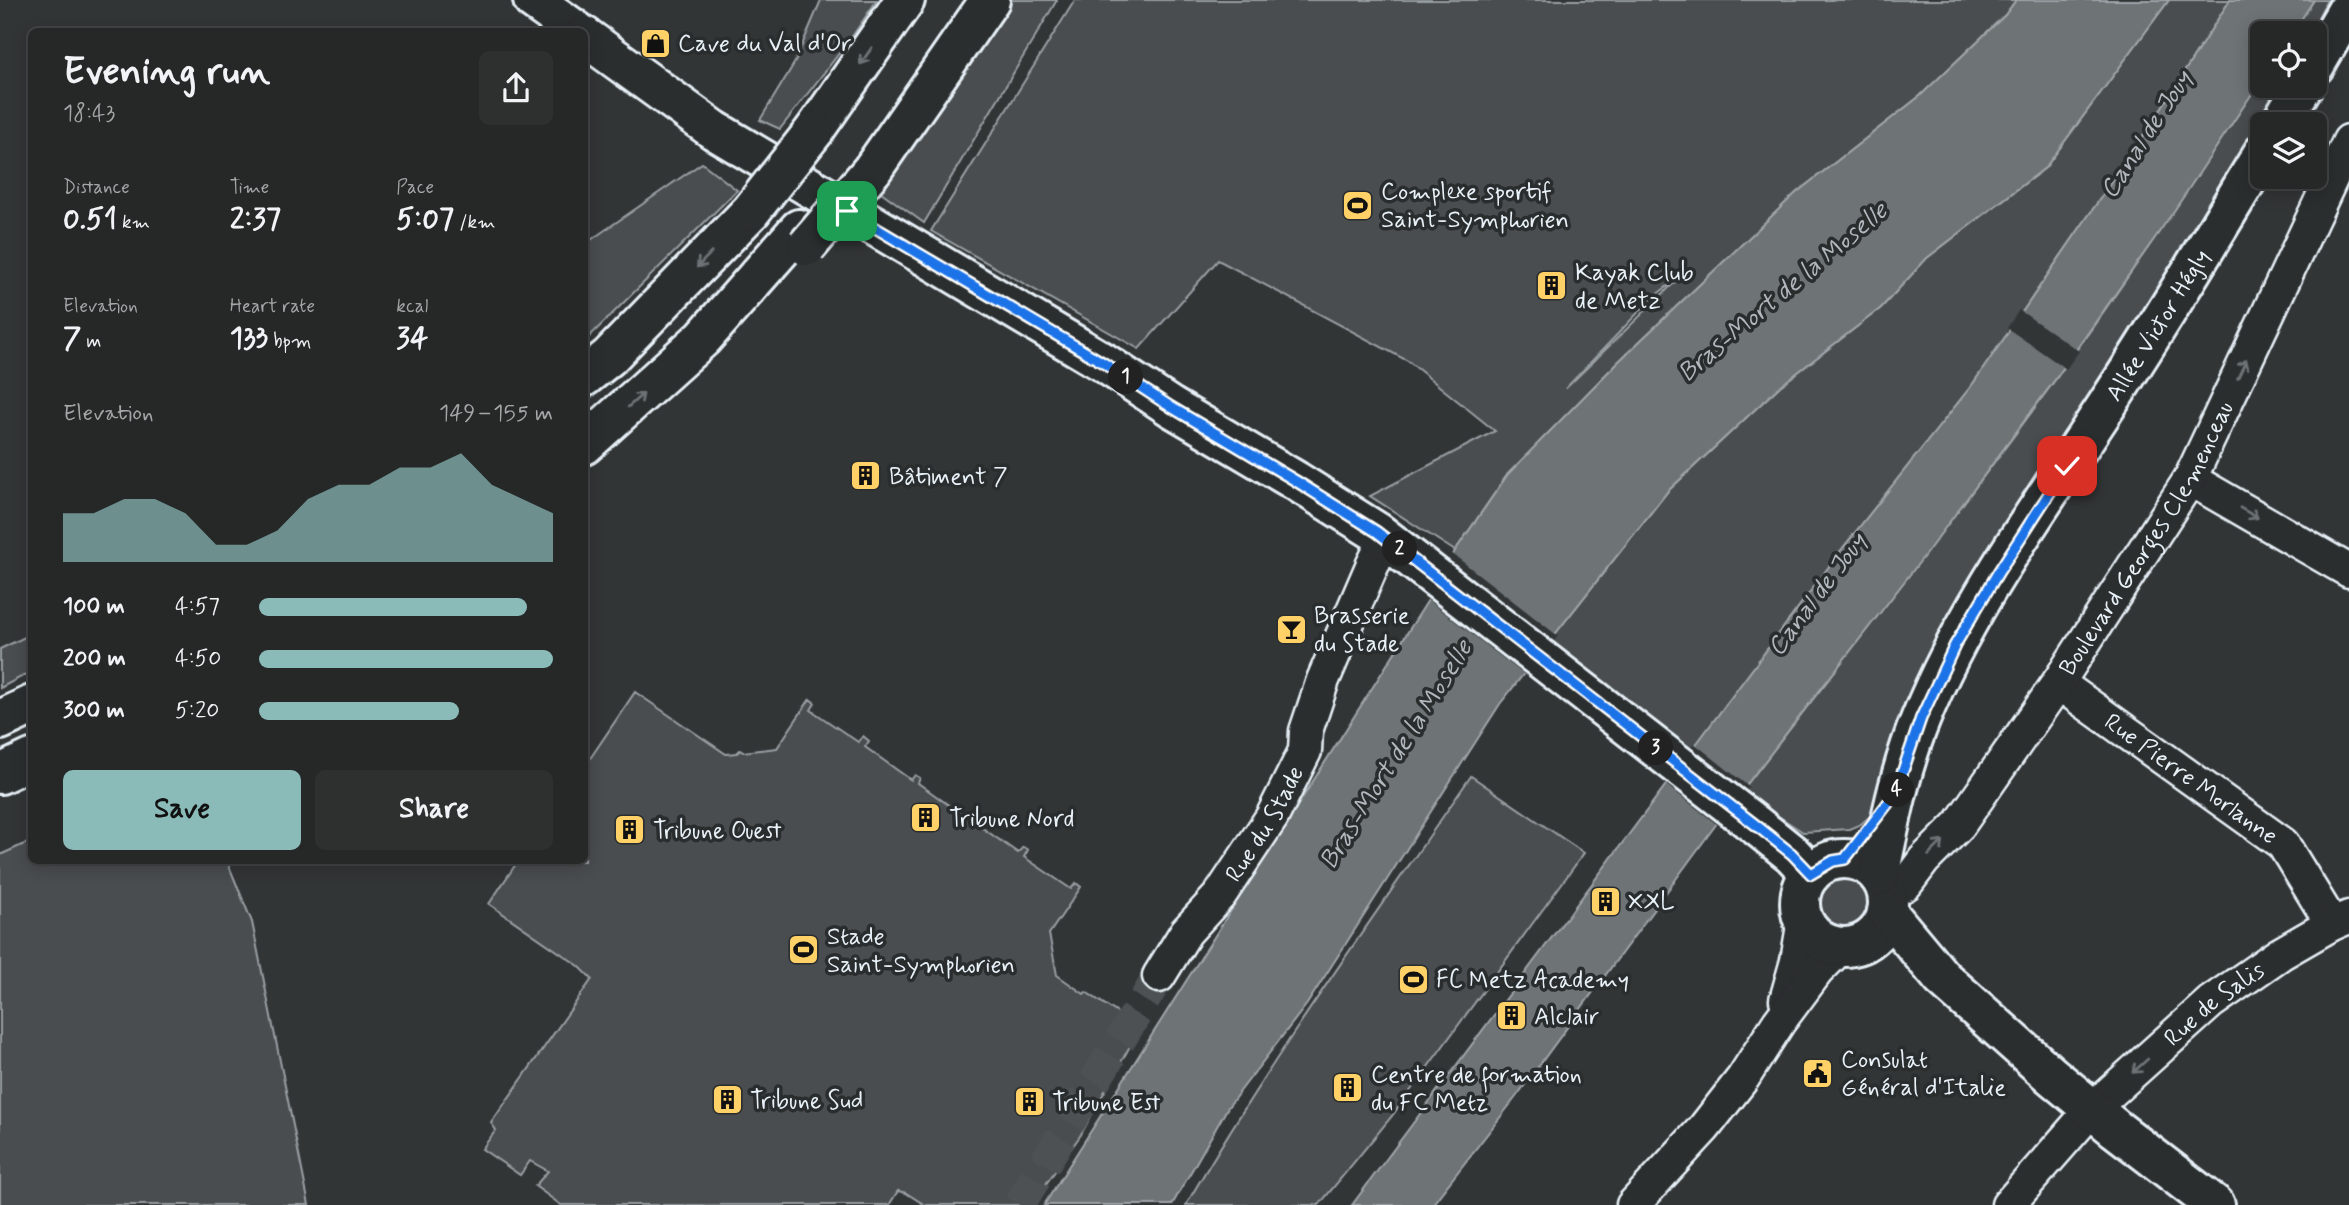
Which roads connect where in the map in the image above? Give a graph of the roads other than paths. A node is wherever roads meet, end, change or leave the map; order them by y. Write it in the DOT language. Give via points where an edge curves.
graph roads {
  1 [pos="533,0"];
  2 [pos="905,0"];
  3 [pos="962,0"];
  4 [pos="990,0"];
  5 [pos="2349,7"];
  6 [pos="572,28"];
  7 [pos="588,39"];
  8 [pos="2327,45"];
  9 [pos="2349,141"];
  10 [pos="864,165"];
  11 [pos="2250,175"];
  12 [pos="588,374"];
  13 [pos="588,441"];
  14 [pos="2190,479"];
  15 [pos="1397,547"];
  16 [pos="2349,571"];
  17 [pos="2058,683"];
  18 [pos="28,707"];
  19 [pos="0,720"];
  20 [pos="28,761"];
  21 [pos="0,774"];
  22 [pos="1895,794"];
  23 [pos="1828,867"];
  24 [pos="1872,914"];
  25 [pos="1804,920"];
  26 [pos="2340,920"];
  27 [pos="1159,976"];
  28 [pos="1779,1021"];
  29 [pos="2092,1109"];
  30 [pos="1633,1205"];
  31 [pos="2008,1205"];
  32 [pos="2215,1205"];
  1 -- 6 [label="main road"];
  2 -- 12 [label="main road, one-way, bridge" via="814,131 751,211"];
  3 -- 10 [label="main road"];
  4 -- 10 [label="main road"];
  5 -- 8 [label="main road"];
  7 -- 15 [label="main road" via="714,130 1102,362"];
  14 -- 9 [label="street, Boulevard Georges Clemenceau, one-way"];
  13 -- 10 [label="main road, one-way, bridge" via="703,338 733,328"];
  11 -- 22 [label="main road, Allée Victor Hégly" via="1955,645 1921,718"];
  14 -- 16 [label="street, one-way"];
  14 -- 17 [label="street, Boulevard Georges Clemenceau"];
  15 -- 23 [label="main road" via="1792,854"];
  15 -- 27 [label="street, Rue du Stade" via="1379,552 1372,566 1323,680 1306,731 1305,751 1272,817"];
  24 -- 17 [label="street, Boulevard Georges Clemenceau, one-way" via="1959,825"];
  17 -- 26 [label="street, Rue Pierre Morlanne" via="2283,844"];
  18 -- 19 [label="main road"];
  20 -- 21 [label="main road"];
  22 -- 23 [label="main road, Allée Victor Hégly"];
  22 -- 24 [label="main road, Allée Victor Hégly"];
  23 -- 24 [label="main road" via="1858,861 1870,867"];
  23 -- 25 [label="main road" via="1801,896"];
  24 -- 25 [label="main road" via="1822,941"];
  24 -- 28 [label="street, Boulevard Georges Clemenceau" via="1817,971"];
  24 -- 29 [label="main road"];
  25 -- 28 [label="street, Boulevard Georges Clemenceau"];
  26 -- 29 [label="street, Rue de Salis, one-way" via="2211,1002"];
  28 -- 30 [label="street, Boulevard Georges Clemenceau" via="1744,1079"];
  29 -- 31 [label="street, Rue de Salis"];
  29 -- 32 [label="main road"];
}
